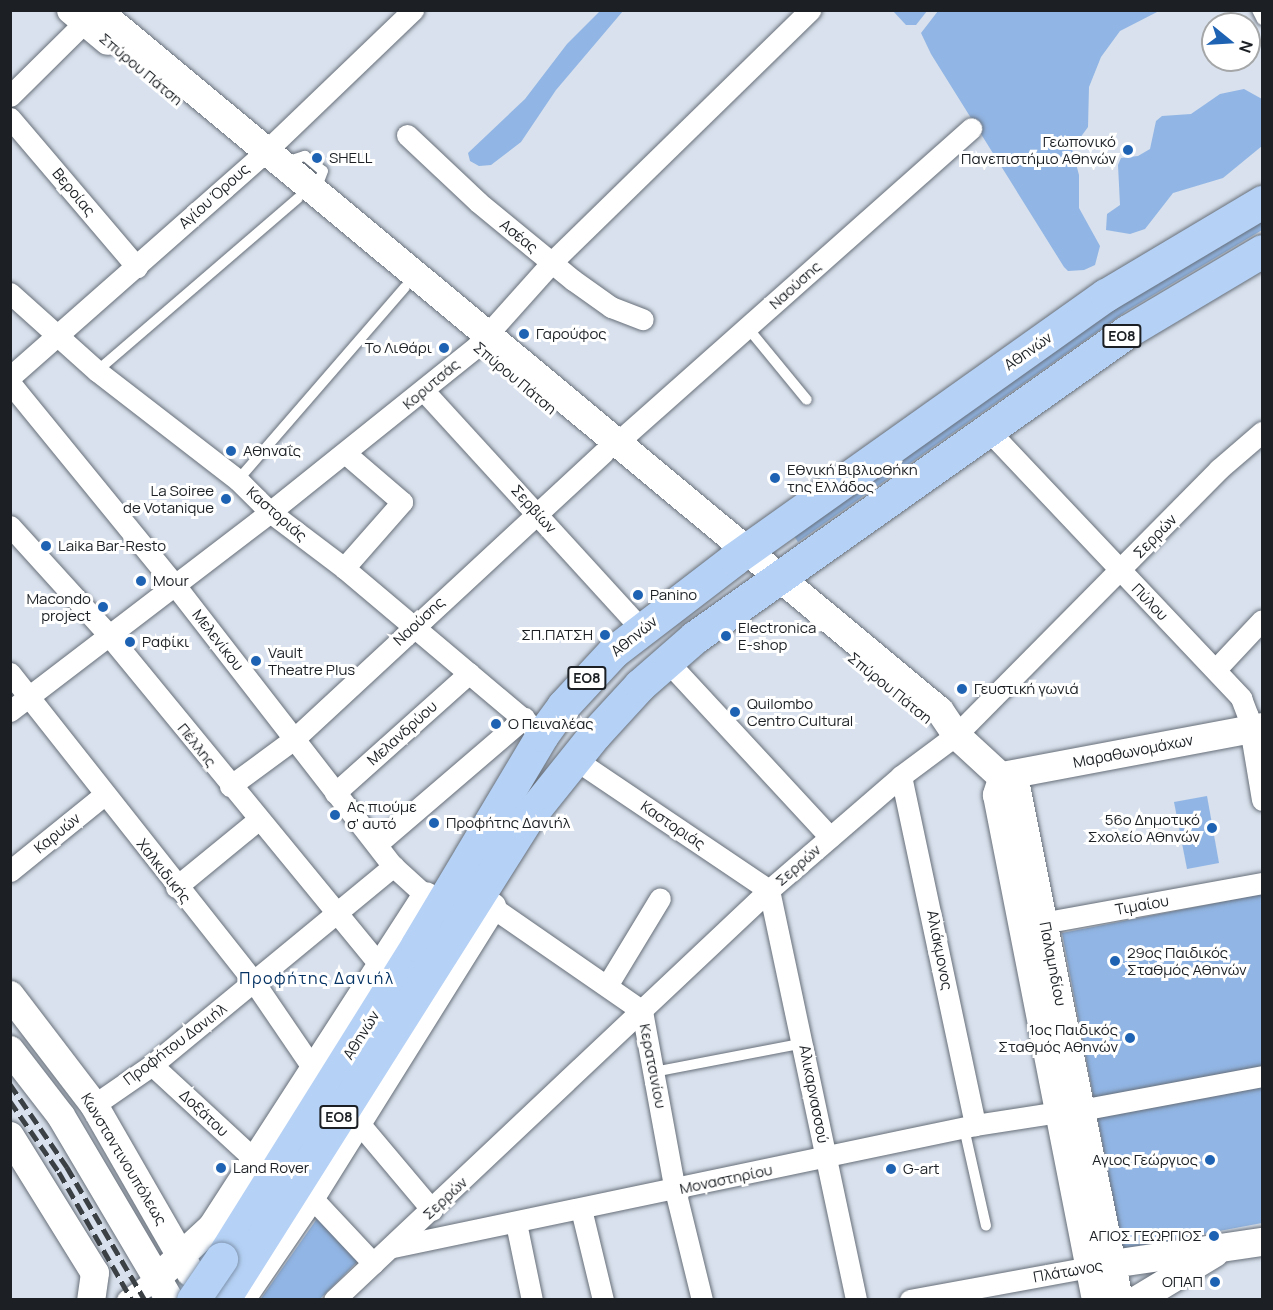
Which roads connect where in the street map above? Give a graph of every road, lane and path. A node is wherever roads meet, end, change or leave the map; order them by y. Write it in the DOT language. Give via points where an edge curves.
graph roads {
  1 [pos="413,10"];
  2 [pos="810,10"];
  3 [pos="1257,10"];
  4 [pos="87,13"];
  5 [pos="1263,20"];
  6 [pos="10,96"];
  7 [pos="10,118"];
  8 [pos="971,128"];
  9 [pos="407,135"];
  10 [pos="266,158"];
  11 [pos="307,195"];
  12 [pos="1263,202"];
  13 [pos="1263,251"];
  14 [pos="552,262"];
  15 [pos="137,267"];
  16 [pos="405,287"];
  17 [pos="10,293"];
  18 [pos="643,319"];
  19 [pos="747,327"];
  20 [pos="56,335"];
  21 [pos="482,340"];
  22 [pos="97,371"];
  23 [pos="10,377"];
  24 [pos="10,382"];
  25 [pos="424,391"];
  26 [pos="807,400"];
  27 [pos="988,430"];
  28 [pos="1263,432"];
  29 [pos="611,447"];
  30 [pos="345,453"];
  31 [pos="238,480"];
  32 [pos="270,512"];
  33 [pos="538,513"];
  34 [pos="10,526"];
  35 [pos="740,555"];
  36 [pos="344,568"];
  37 [pos="1120,571"];
  38 [pos="773,582"];
  39 [pos="174,584"];
  40 [pos="1263,620"];
  41 [pos="413,626"];
  42 [pos="641,629"];
  43 [pos="107,633"];
  44 [pos="667,661"];
  45 [pos="1216,669"];
  46 [pos="10,673"];
  47 [pos="469,673"];
  48 [pos="28,696"];
  49 [pos="10,711"];
  50 [pos="533,727"];
  51 [pos="1256,728"];
  52 [pos="956,735"];
  53 [pos="294,739"];
  54 [pos="576,760"];
  55 [pos="901,776"];
  56 [pos="1003,776"];
  57 [pos="230,786"];
  58 [pos="335,793"];
  59 [pos="507,794"];
  60 [pos="104,795"];
  61 [pos="1263,800"];
  62 [pos="259,819"];
  63 [pos="830,837"];
  64 [pos="377,844"];
  65 [pos="393,866"];
  66 [pos="10,870"];
  67 [pos="1263,883"];
  68 [pos="176,887"];
  69 [pos="769,890"];
  70 [pos="426,896"];
  71 [pos="660,898"];
  72 [pos="492,907"];
  73 [pos="335,912"];
  74 [pos="1033,925"];
  75 [pos="427,952"];
  76 [pos="381,966"];
  77 [pos="254,982"];
  78 [pos="608,984"];
  79 [pos="10,995"];
  80 [pos="642,1011"];
  81 [pos="804,1043"];
  82 [pos="10,1050"];
  83 [pos="152,1065"];
  84 [pos="314,1070"];
  85 [pos="654,1072"];
  86 [pos="1263,1076"];
  87 [pos="94,1105"];
  88 [pos="1070,1111"];
  89 [pos="358,1122"];
  90 [pos="970,1127"];
  91 [pos="13,1143"];
  92 [pos="827,1157"];
  93 [pos="256,1161"];
  94 [pos="675,1190"];
  95 [pos="311,1197"];
  96 [pos="581,1209"];
  97 [pos="432,1210"];
  98 [pos="516,1223"];
  99 [pos="986,1226"];
  100 [pos="1263,1242"];
  101 [pos="1227,1246"];
  102 [pos="393,1247"];
  103 [pos="182,1257"];
  104 [pos="373,1263"];
  105 [pos="1100,1265"];
  106 [pos="163,1289"];
  107 [pos="91,1299"];
  108 [pos="127,1299"];
  109 [pos="193,1299"];
  110 [pos="206,1299"];
  111 [pos="222,1299"];
  112 [pos="241,1299"];
  113 [pos="334,1299"];
  114 [pos="532,1299"];
  115 [pos="603,1299"];
  116 [pos="702,1299"];
  117 [pos="856,1299"];
  118 [pos="910,1299"];
  119 [pos="1096,1299"];
  120 [pos="1119,1299"];
  121 [pos="1137,1299"];
  1 -- 10 [label="street, Αγίου Όρους"];
  2 -- 14 [label="street, Κορυτσάς"];
  3 -- 5 [label="lane"];
  4 -- 6 [label="street"];
  4 -- 10 [label="street, Σπύρου Πάτση"];
  7 -- 15 [label="street, Βεροίας"];
  8 -- 19 [label="street, Ναούσης"];
  9 -- 14 [label="street, Ασέας" via="478,202"];
  10 -- 11 [label="street, Σπύρου Πάτση"];
  10 -- 15 [label="street, Αγίου Όρους"];
  11 -- 16 [label="street, Σπύρου Πάτση"];
  11 -- 21 [label="street, Σπύρου Πάτση"];
  11 -- 22 [label="lane"];
  12 -- 35 [label="highway, Αθηνών / ΕΟ8" via="1106,295"];
  13 -- 27 [label="highway, Αθηνών / ΕΟ8" via="1128,332"];
  14 -- 18 [label="street, Ασέας" via="602,302"];
  14 -- 21 [label="street, Κορυτσάς"];
  15 -- 20 [label="street, Αγίου Όρους"];
  16 -- 21 [label="street, Σπύρου Πάτση"];
  16 -- 31 [label="lane"];
  17 -- 20 [label="street, Καστοριάς"];
  19 -- 26 [label="lane"];
  19 -- 29 [label="street, Ναούσης"];
  20 -- 22 [label="street, Καστοριάς"];
  20 -- 23 [label="street, Αγίου Όρους"];
  21 -- 25 [label="street, Κορυτσάς"];
  21 -- 29 [label="street, Σπύρου Πάτση"];
  22 -- 31 [label="street, Καστοριάς"];
  24 -- 39 [label="street, Μελενίκου"];
  25 -- 30 [label="street, Κορυτσάς"];
  25 -- 33 [label="street, Σερβίων"];
  27 -- 37 [label="street, Πύλου"];
  27 -- 38 [label="highway, Αθηνών / ΕΟ8"];
  28 -- 37 [label="street, Σερρών" via="1219,469"];
  29 -- 33 [label="street, Ναούσης"];
  29 -- 35 [label="street, Σπύρου Πάτση"];
  30 -- 32 [label="street, Κορυτσάς"];
  30 -- 36 [label="street" via="402,502"];
  31 -- 32 [label="street, Καστοριάς"];
  32 -- 36 [label="street, Καστοριάς"];
  32 -- 39 [label="street, Κορυτσάς"];
  33 -- 41 [label="street, Ναούσης"];
  33 -- 42 [label="street, Σερβίων"];
  34 -- 43 [label="street, Πέλλης"];
  35 -- 38 [label="street, Σπύρου Πάτση"];
  35 -- 42 [label="highway, Αθηνών / ΕΟ8"];
  36 -- 41 [label="street, Καστοριάς"];
  37 -- 45 [label="street, Πύλου"];
  37 -- 52 [label="street, Σερρών"];
  38 -- 44 [label="highway, Αθηνών / ΕΟ8"];
  38 -- 52 [label="street, Σπύρου Πάτση" via="940,711"];
  39 -- 43 [label="street, Κορυτσάς"];
  39 -- 53 [label="street, Μελενίκου"];
  40 -- 45 [label="street"];
  41 -- 47 [label="street, Καστοριάς"];
  41 -- 53 [label="street, Ναούσης"];
  42 -- 50 [label="highway, Αθηνών / ΕΟ8"];
  43 -- 48 [label="street, Κορυτσάς"];
  43 -- 57 [label="street, Πέλλης"];
  44 -- 54 [label="highway, Αθηνών / ΕΟ8" via="615,711"];
  44 -- 63 [label="street"];
  45 -- 51 [label="street, Πύλου" via="1244,703"];
  46 -- 48 [label="street, Χαλκιδικής"];
  47 -- 50 [label="street, Καστοριάς"];
  47 -- 58 [label="street, Μελανδρύου"];
  48 -- 49 [label="street, Κορυτσάς"];
  48 -- 60 [label="street, Χαλκιδικής"];
  50 -- 59 [label="highway, Αθηνών / ΕΟ8"];
  50 -- 64 [label="street"];
  51 -- 56 [label="street, Μαραθωνομάχων"];
  51 -- 61 [label="street, Πύλου"];
  52 -- 55 [label="street, Σερρών"];
  52 -- 56 [label="street"];
  53 -- 57 [label="street, Ναούσης"];
  53 -- 58 [label="street, Μελενίκου"];
  54 -- 69 [label="street, Καστοριάς"];
  54 -- 72 [label="highway"];
  54 -- 75 [label="highway, Αθηνών / ΕΟ8"];
  55 -- 63 [label="street, Σερρών"];
  55 -- 90 [label="street, Αλιάκμονος"];
  56 -- 74 [label="street, Παλαμηδίου" via="997,795"];
  57 -- 62 [label="street, Πέλλης"];
  58 -- 64 [label="street, Μελενίκου"];
  59 -- 70 [label="highway"];
  59 -- 75 [label="highway, Αθηνών / ΕΟ8"];
  60 -- 66 [label="street, Καρυών"];
  60 -- 68 [label="street, Χαλκιδικής"];
  62 -- 68 [label="street"];
  62 -- 73 [label="street, Πέλλης"];
  63 -- 69 [label="street, Σερρών"];
  64 -- 65 [label="street, Μελενίκου"];
  65 -- 70 [label="street, Μελενίκου"];
  65 -- 73 [label="street, Προφήτου Δανιήλ"];
  67 -- 74 [label="street, Τιμαίου"];
  68 -- 77 [label="street, Χαλκιδικής"];
  69 -- 80 [label="street, Σερρών"];
  69 -- 81 [label="street, Αλικαρνασσού"];
  70 -- 76 [label="street, Αθηνών"];
  71 -- 78 [label="street"];
  72 -- 78 [label="street, Κερατσινίου"];
  72 -- 89 [label="street"];
  73 -- 76 [label="street, Πέλλης"];
  73 -- 77 [label="street, Προφήτου Δανιήλ"];
  74 -- 88 [label="street, Παλαμηδίου"];
  75 -- 109 [label="highway, Αθηνών / ΕΟ8, bridge"];
  75 -- 111 [label="highway, Αθηνών / ΕΟ8"];
  76 -- 84 [label="street, Αθηνών"];
  77 -- 83 [label="street, Προφήτου Δανιήλ"];
  77 -- 84 [label="street, Χαλκιδικής"];
  78 -- 80 [label="street, Κερατσινίου"];
  79 -- 87 [label="street, Κωνσταντινουπόλεως"];
  80 -- 85 [label="street, Κερατσινίου"];
  80 -- 97 [label="street, Σερρών"];
  81 -- 85 [label="lane"];
  81 -- 92 [label="street, Αλικαρνασσού"];
  82 -- 106 [label="street" via="61,1116"];
  83 -- 87 [label="street, Προφήτου Δανιήλ"];
  83 -- 93 [label="street, Δοξάτου"];
  84 -- 93 [label="street, Αθηνών"];
  85 -- 94 [label="street, Κερατσινίου"];
  86 -- 88 [label="street, Μοναστηρίου"];
  87 -- 103 [label="street, Κωνσταντινουπόλεως"];
  88 -- 90 [label="street, Μοναστηρίου"];
  88 -- 105 [label="street, Παλαμηδίου"];
  89 -- 95 [label="street"];
  89 -- 97 [label="street"];
  90 -- 92 [label="street, Μοναστηρίου"];
  90 -- 99 [label="lane, Αλιάκμονος"];
  91 -- 107 [label="street" via="95,1273"];
  92 -- 94 [label="street, Μοναστηρίου"];
  92 -- 117 [label="street, Αλικαρνασσού"];
  93 -- 103 [label="street, Αθηνών" via="212,1227"];
  94 -- 96 [label="street, Μοναστηρίου"];
  94 -- 116 [label="street, Κερατσινίου"];
  95 -- 104 [label="street"];
  95 -- 112 [label="street"];
  96 -- 98 [label="street, Μοναστηρίου"];
  96 -- 115 [label="street"];
  97 -- 102 [label="street, Σερρών"];
  98 -- 102 [label="street, Μοναστηρίου"];
  98 -- 114 [label="street"];
  100 -- 101 [label="street, Πλάτωνος"];
  101 -- 105 [label="street, Πλάτωνος"];
  101 -- 121 [label="street, Πλάτωνος"];
  102 -- 104 [label="street, Σερρών"];
  103 -- 106 [label="street, Αθηνών"];
  103 -- 110 [label="street, Κωνσταντινουπόλεως"];
  104 -- 113 [label="street, Σερρών"];
  105 -- 118 [label="street, Πλάτωνος"];
  105 -- 119 [label="street, Παλαμηδίου"];
  105 -- 120 [label="street, Παλαμηδίου"];
  106 -- 108 [label="street"];
}
